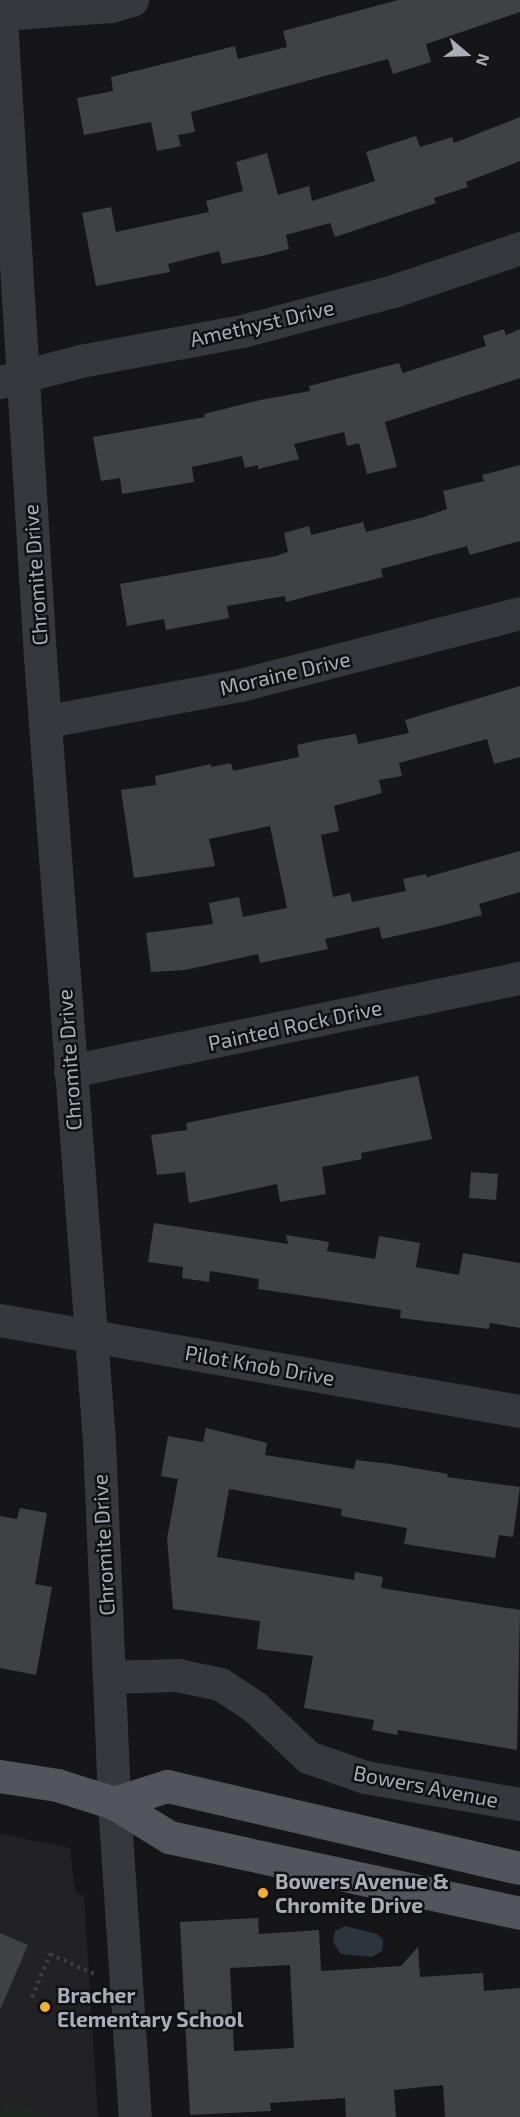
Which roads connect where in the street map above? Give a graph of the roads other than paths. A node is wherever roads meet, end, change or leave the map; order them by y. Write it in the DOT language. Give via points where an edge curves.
graph roads {
  1 [pos="132,0"];
  2 [pos="0,3"];
  3 [pos="1,14"];
  4 [pos="520,248"];
  5 [pos="12,378"];
  6 [pos="520,612"];
  7 [pos="48,720"];
  8 [pos="520,978"];
  9 [pos="70,1071"];
  10 [pos="0,1320"];
  11 [pos="90,1336"];
  12 [pos="520,1410"];
  13 [pos="109,1677"];
  14 [pos="0,1776"];
  15 [pos="114,1803"];
  16 [pos="520,1804"];
  17 [pos="520,1868"];
  18 [pos="520,1913"];
  19 [pos="135,2117"];
  1 -- 3 [label="street" via="111,6"];
  2 -- 3 [label="street, Chromite Drive"];
  3 -- 5 [label="street, Chromite Drive"];
  4 -- 5 [label="street, Amethyst Drive" via="393,291 242,331"];
  5 -- 7 [label="street, Chromite Drive"];
  6 -- 7 [label="street, Moraine Drive" via="240,685"];
  7 -- 9 [label="street, Chromite Drive"];
  8 -- 9 [label="street, Painted Rock Drive"];
  9 -- 11 [label="street, Chromite Drive"];
  10 -- 11 [label="street, Pilot Knob Drive"];
  11 -- 12 [label="street, Pilot Knob Drive"];
  11 -- 13 [label="street, Chromite Drive" via="99,1441"];
  13 -- 15 [label="street, Chromite Drive"];
  13 -- 16 [label="street, Bowers Avenue" via="177,1675 220,1684 255,1707 308,1757 365,1777"];
  14 -- 15 [label="main road" via="57,1785"];
  15 -- 17 [label="main road" via="167,1786"];
  15 -- 18 [label="main road" via="170,1837"];
  15 -- 19 [label="street, Chromite Drive"];
}
